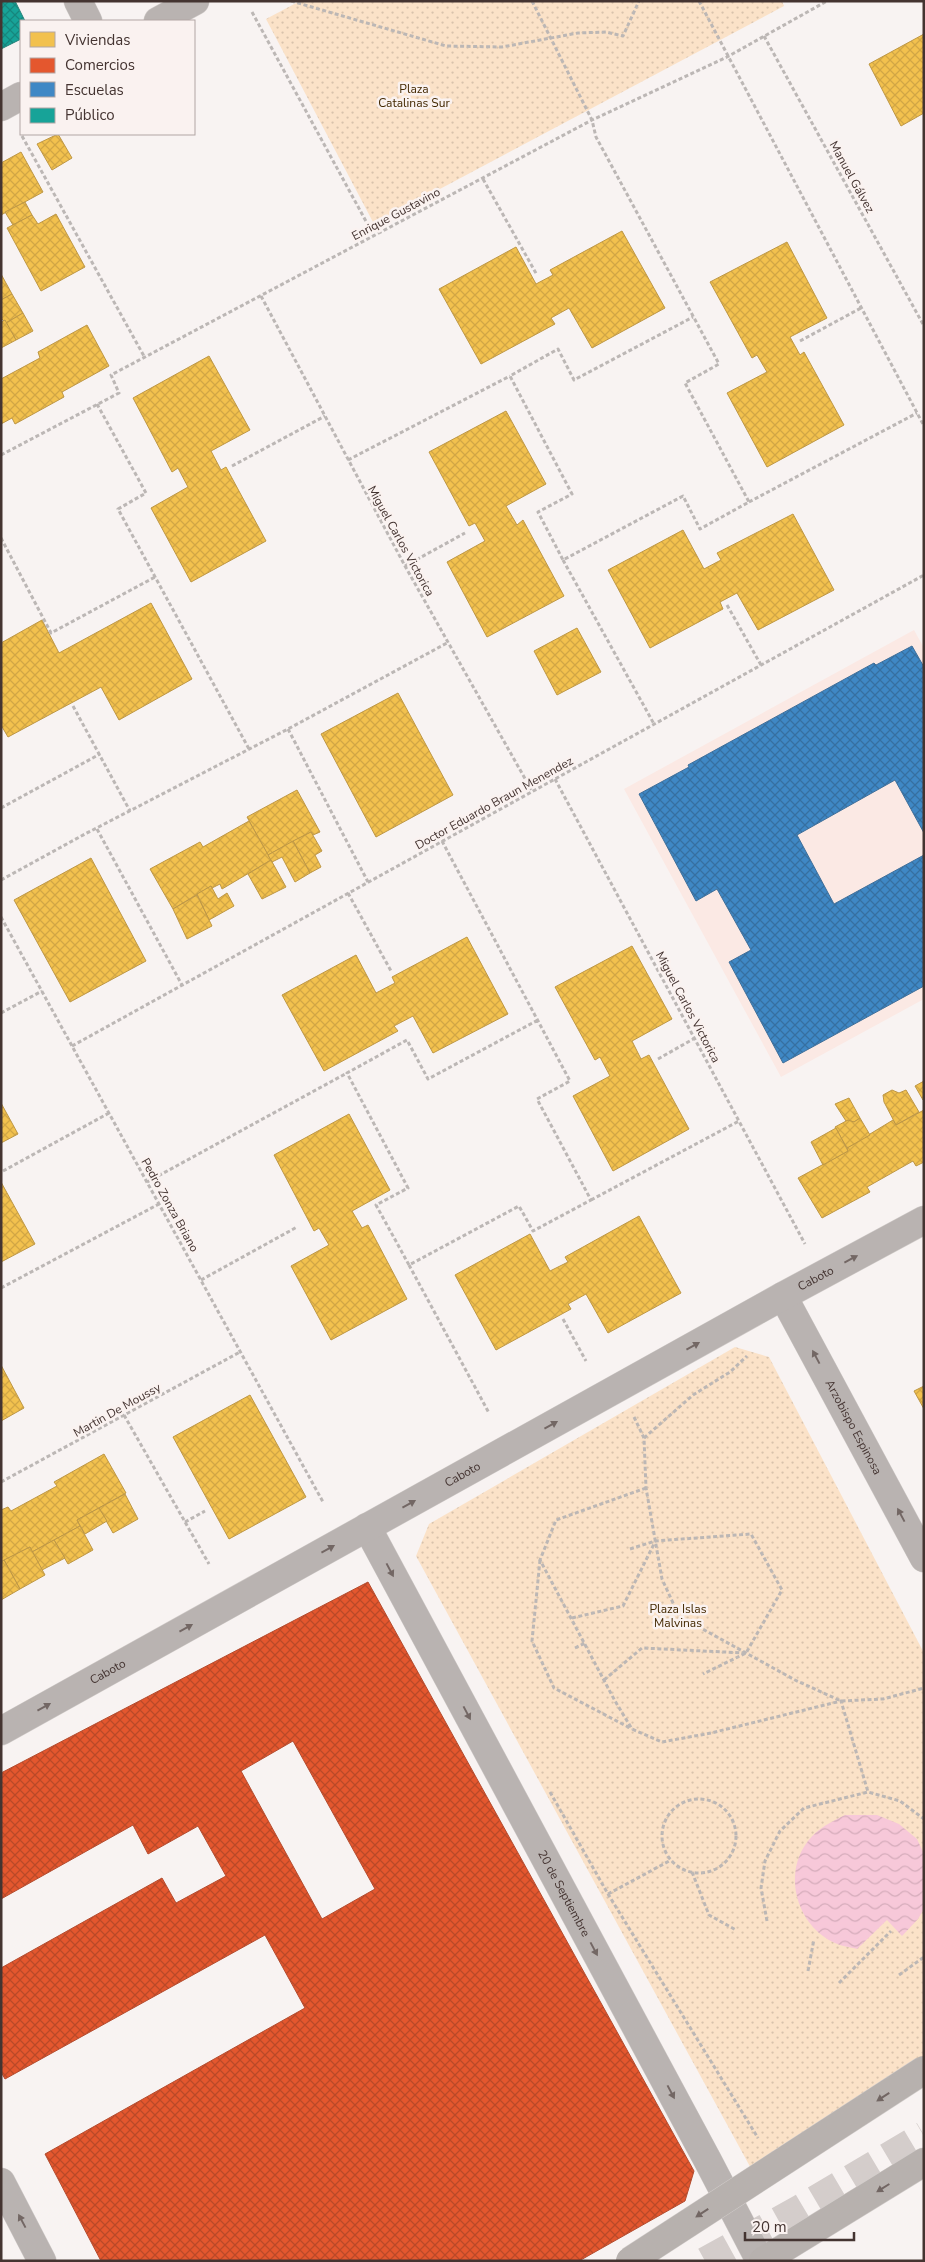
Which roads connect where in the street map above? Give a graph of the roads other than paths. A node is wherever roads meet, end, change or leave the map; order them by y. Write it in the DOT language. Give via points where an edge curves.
graph roads {
  1 [pos="78,1"];
  2 [pos="195,1"];
  3 [pos="88,20"];
  4 [pos="160,20"];
  5 [pos="20,97"];
  6 [pos="1,107"];
  7 [pos="924,1220"];
  8 [pos="783,1296"];
  9 [pos="367,1527"];
  10 [pos="924,1558"];
  11 [pos="1,1731"];
  12 [pos="924,2070"];
  13 [pos="924,2162"];
  14 [pos="1,2182"];
  15 [pos="42,2261"];
  16 [pos="630,2261"];
  17 [pos="760,2261"];
  18 [pos="764,2261"];
  1 -- 3 [label="street"];
  2 -- 4 [label="street"];
  5 -- 6 [label="street"];
  8 -- 7 [label="street, Caboto, one-way"];
  9 -- 8 [label="street, Caboto, one-way"];
  10 -- 8 [label="street, Arzobispo Espinosa, one-way"];
  11 -- 9 [label="street, Caboto, one-way"];
  9 -- 17 [label="street, 20 de Septiembre, one-way"];
  12 -- 16 [label="highway, one-way, bridge"];
  13 -- 18 [label="highway, one-way"];
  15 -- 14 [label="street, one-way"];
}
